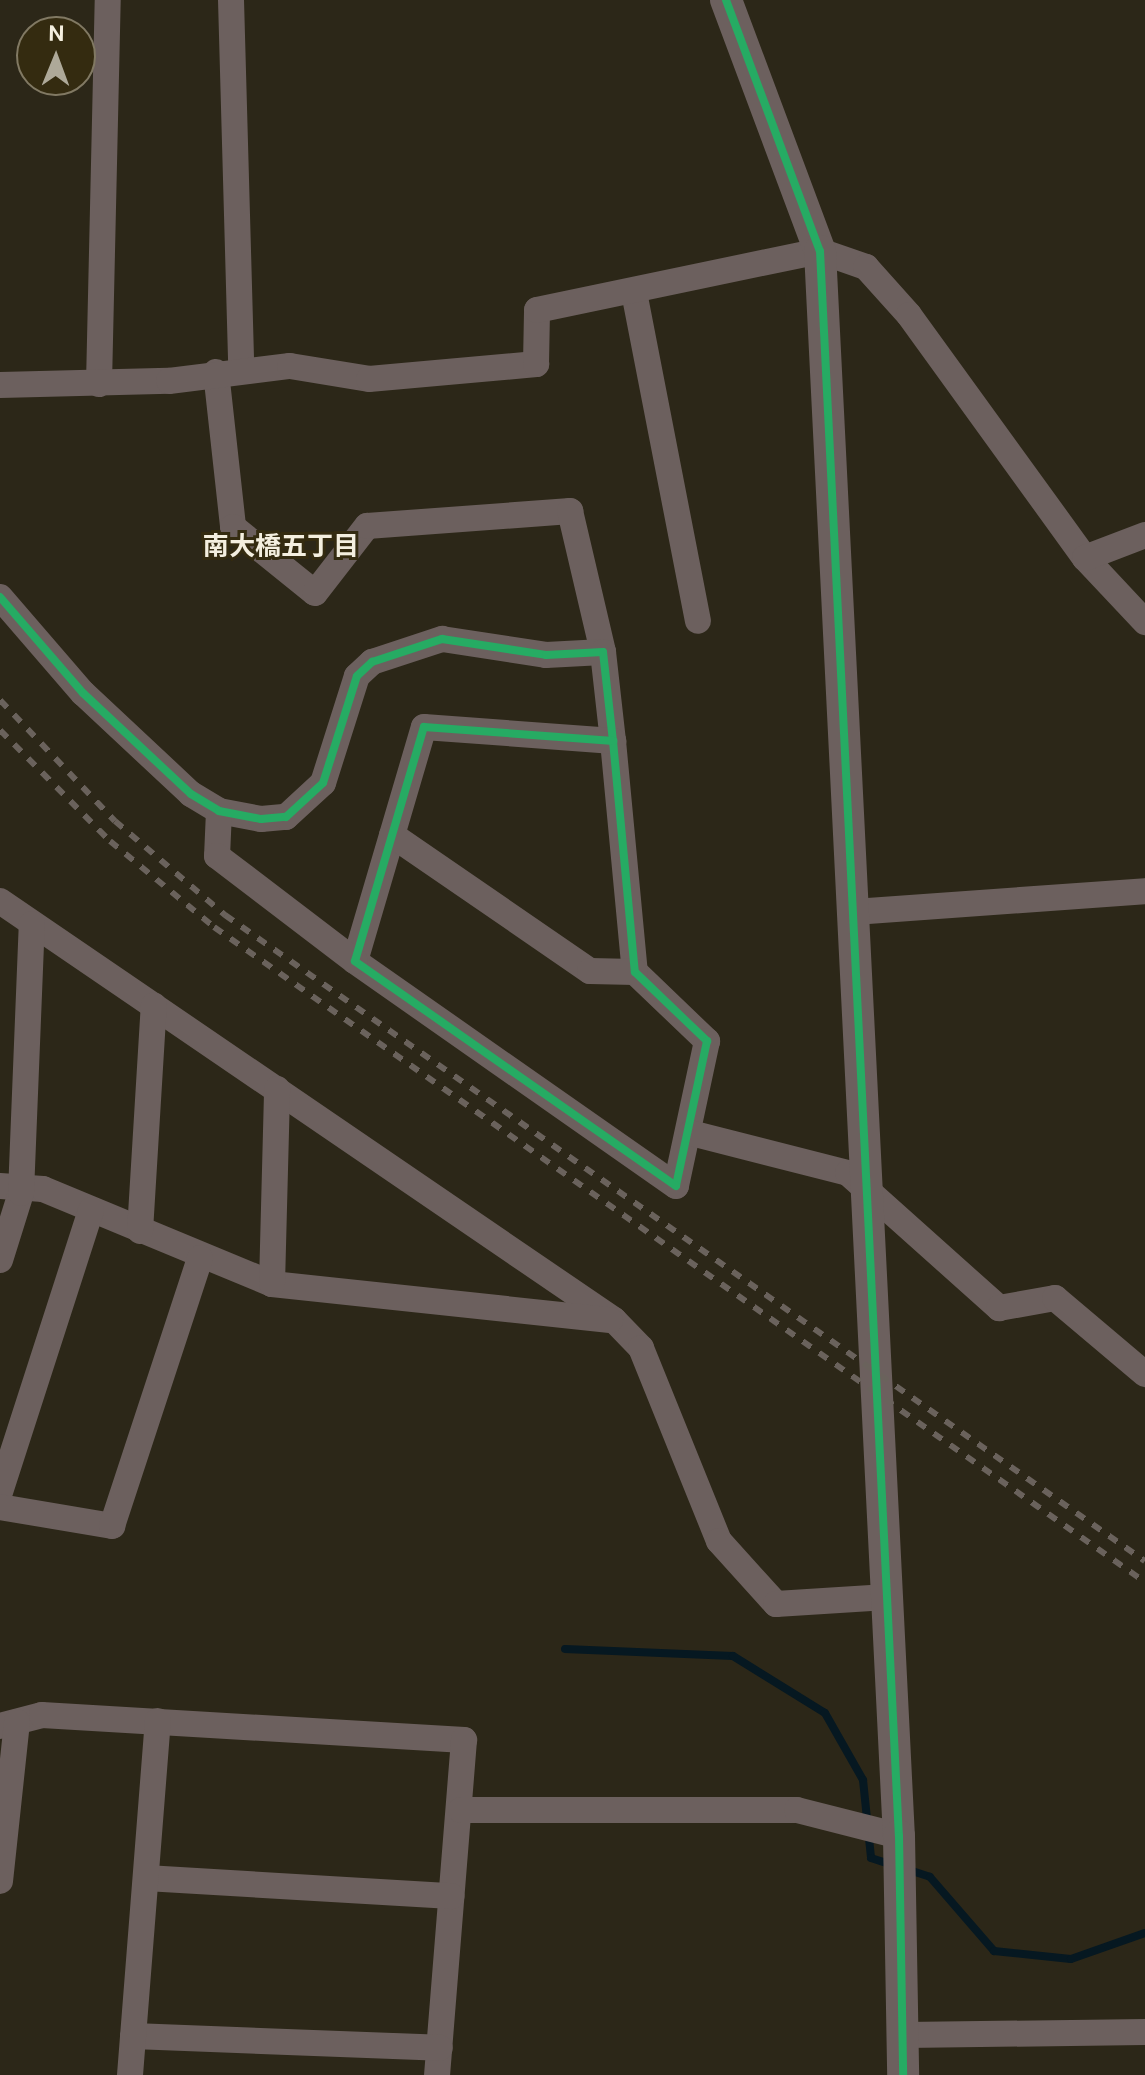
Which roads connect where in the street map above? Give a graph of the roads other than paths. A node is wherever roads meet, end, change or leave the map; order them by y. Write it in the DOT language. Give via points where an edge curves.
graph roads {
  1 [pos="108,0"];
  2 [pos="231,0"];
  3 [pos="726,0"];
  4 [pos="820,251"];
  5 [pos="634,292"];
  6 [pos="229,370"];
  7 [pos="99,384"];
  8 [pos="0,385"];
  9 [pos="1145,535"];
  10 [pos="1085,558"];
  11 [pos="0,597"];
  12 [pos="698,621"];
  13 [pos="1145,622"];
  14 [pos="603,652"];
  15 [pos="613,741"];
  16 [pos="219,811"];
  17 [pos="392,835"];
  18 [pos="1145,891"];
  19 [pos="0,901"];
  20 [pos="854,912"];
  21 [pos="32,924"];
  22 [pos="355,961"];
  23 [pos="635,972"];
  24 [pos="154,1005"];
  25 [pos="277,1089"];
  26 [pos="691,1133"];
  27 [pos="868,1189"];
  28 [pos="10,1190"];
  29 [pos="91,1210"];
  30 [pos="140,1231"];
  31 [pos="200,1258"];
  32 [pos="0,1260"];
  33 [pos="272,1284"];
  34 [pos="614,1320"];
  35 [pos="1145,1374"];
  36 [pos="0,1492"];
  37 [pos="0,1507"];
  38 [pos="887,1597"];
  39 [pos="158,1721"];
  40 [pos="8,1724"];
  41 [pos="461,1810"];
  42 [pos="899,1836"];
  43 [pos="146,1878"];
  44 [pos="0,1881"];
  45 [pos="451,1896"];
  46 [pos="1145,2032"];
  47 [pos="905,2035"];
  48 [pos="133,2036"];
  49 [pos="440,2048"];
  50 [pos="130,2075"];
  51 [pos="437,2075"];
  52 [pos="903,2075"];
  1 -- 7 [label="street"];
  2 -- 6 [label="street"];
  3 -- 4 [label="street"];
  4 -- 5 [label="street"];
  4 -- 10 [label="street" via="866,267 909,315"];
  4 -- 20 [label="street"];
  5 -- 6 [label="street" via="537,310 536,364 369,379"];
  5 -- 12 [label="street"];
  6 -- 7 [label="street"];
  6 -- 14 [label="street" via="233,527 315,593 367,526 570,511"];
  7 -- 8 [label="street"];
  9 -- 10 [label="street"];
  10 -- 13 [label="street"];
  11 -- 16 [label="street" via="83,693 191,794"];
  14 -- 15 [label="street"];
  14 -- 16 [label="street" via="546,655 442,639 396,651 357,676 323,783 304,805 261,819"];
  15 -- 17 [label="street" via="424,727"];
  15 -- 23 [label="street"];
  16 -- 22 [label="street" via="217,856"];
  17 -- 22 [label="street"];
  17 -- 23 [label="street" via="590,971"];
  18 -- 20 [label="street"];
  19 -- 21 [label="street"];
  20 -- 27 [label="street"];
  21 -- 24 [label="street"];
  21 -- 28 [label="street"];
  22 -- 26 [label="street" via="676,1186"];
  23 -- 26 [label="street" via="707,1041"];
  24 -- 25 [label="street"];
  24 -- 30 [label="street"];
  25 -- 33 [label="street"];
  25 -- 34 [label="street"];
  26 -- 27 [label="street" via="848,1173"];
  27 -- 35 [label="street" via="999,1308 1055,1298"];
  27 -- 38 [label="street"];
  28 -- 29 [label="street" via="43,1189"];
  28 -- 32 [label="street"];
  29 -- 30 [label="street"];
  29 -- 36 [label="street"];
  30 -- 31 [label="street"];
  31 -- 33 [label="street"];
  31 -- 37 [label="street" via="112,1526"];
  33 -- 34 [label="street"];
  34 -- 38 [label="street" via="641,1348 719,1541 776,1604"];
  38 -- 42 [label="street"];
  39 -- 40 [label="street" via="42,1715"];
  39 -- 41 [label="street" via="464,1740"];
  39 -- 43 [label="street"];
  40 -- 44 [label="street"];
  41 -- 42 [label="street" via="797,1810"];
  41 -- 45 [label="street"];
  42 -- 47 [label="street"];
  43 -- 45 [label="street"];
  43 -- 48 [label="street"];
  45 -- 49 [label="street"];
  46 -- 47 [label="street"];
  47 -- 52 [label="street"];
  48 -- 49 [label="street"];
  48 -- 50 [label="street"];
  49 -- 51 [label="street"];
}
